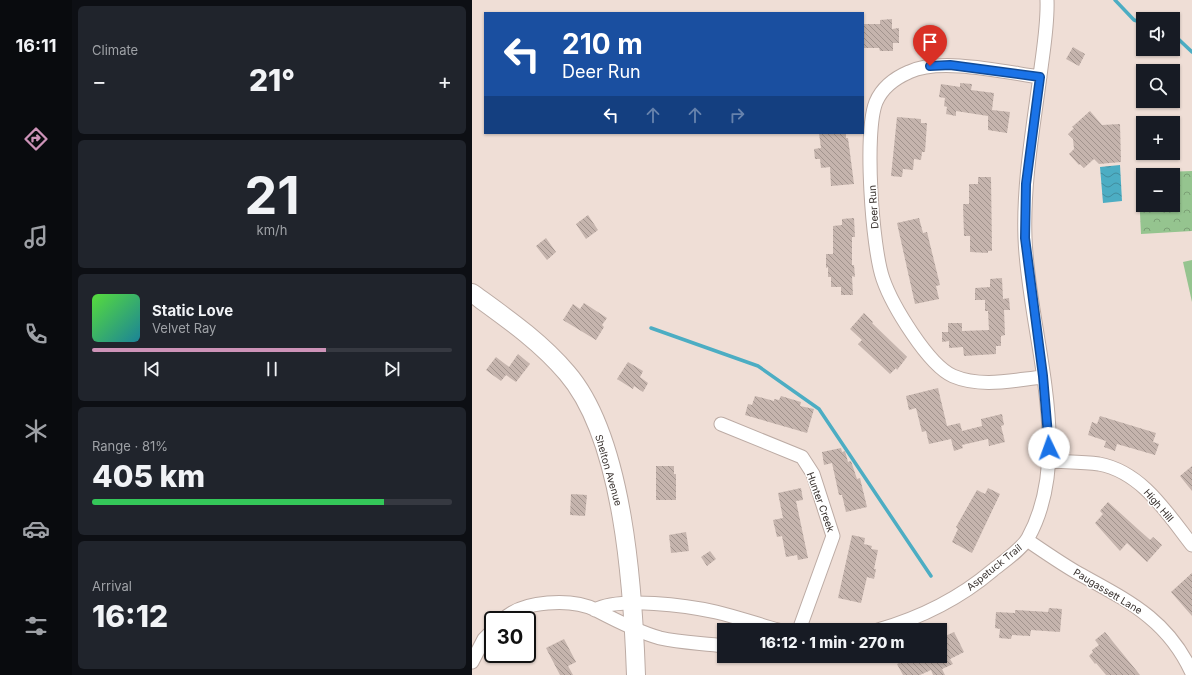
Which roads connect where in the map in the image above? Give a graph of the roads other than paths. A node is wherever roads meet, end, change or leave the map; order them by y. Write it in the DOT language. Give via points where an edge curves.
graph roads {
  1 [pos="1047,0"];
  2 [pos="1040,77"];
  3 [pos="472,292"];
  4 [pos="1043,376"];
  5 [pos="721,424"];
  6 [pos="1050,461"];
  7 [pos="1027,540"];
  8 [pos="1192,545"];
  9 [pos="631,603"];
  10 [pos="595,610"];
  11 [pos="518,611"];
  12 [pos="754,623"];
  13 [pos="802,623"];
  14 [pos="898,623"];
  15 [pos="634,627"];
  16 [pos="484,639"];
  17 [pos="717,645"];
  18 [pos="472,662"];
  19 [pos="1192,673"];
  20 [pos="636,675"];
  1 -- 2 [label="street, Aspetuck Trail" via="1046,36"];
  2 -- 4 [label="street, Aspetuck Trail" via="1026,184 1025,238"];
  2 -- 4 [label="street, Deer Run" via="950,65 930,66 908,72 888,85 877,101 871,120 870,146 873,219 882,278 895,305 926,351 948,372 971,381 998,382"];
  3 -- 9 [label="main road, Shelton Avenue" via="544,348 583,395 603,443 621,508"];
  4 -- 6 [label="street, Aspetuck Trail"];
  5 -- 13 [label="street, Hunter Creek" via="802,457 813,474 833,536"];
  6 -- 7 [label="street, Aspetuck Trail" via="1042,501"];
  6 -- 8 [label="street, High Hill" via="1099,464 1123,473 1147,490"];
  7 -- 14 [label="street, Aspetuck Trail" via="959,595"];
  7 -- 19 [label="street, Paugassett Lane" via="1135,605 1154,620 1179,650"];
  9 -- 10 [label="street"];
  9 -- 12 [label="street" via="715,612"];
  9 -- 15 [label="main road, Shelton Avenue"];
  10 -- 11 [label="street" via="571,604 551,603 529,605"];
  10 -- 15 [label="street"];
  15 -- 17 [label="street" via="660,638"];
  15 -- 20 [label="main road, Shelton Avenue"];
  16 -- 18 [label="street"];
}
